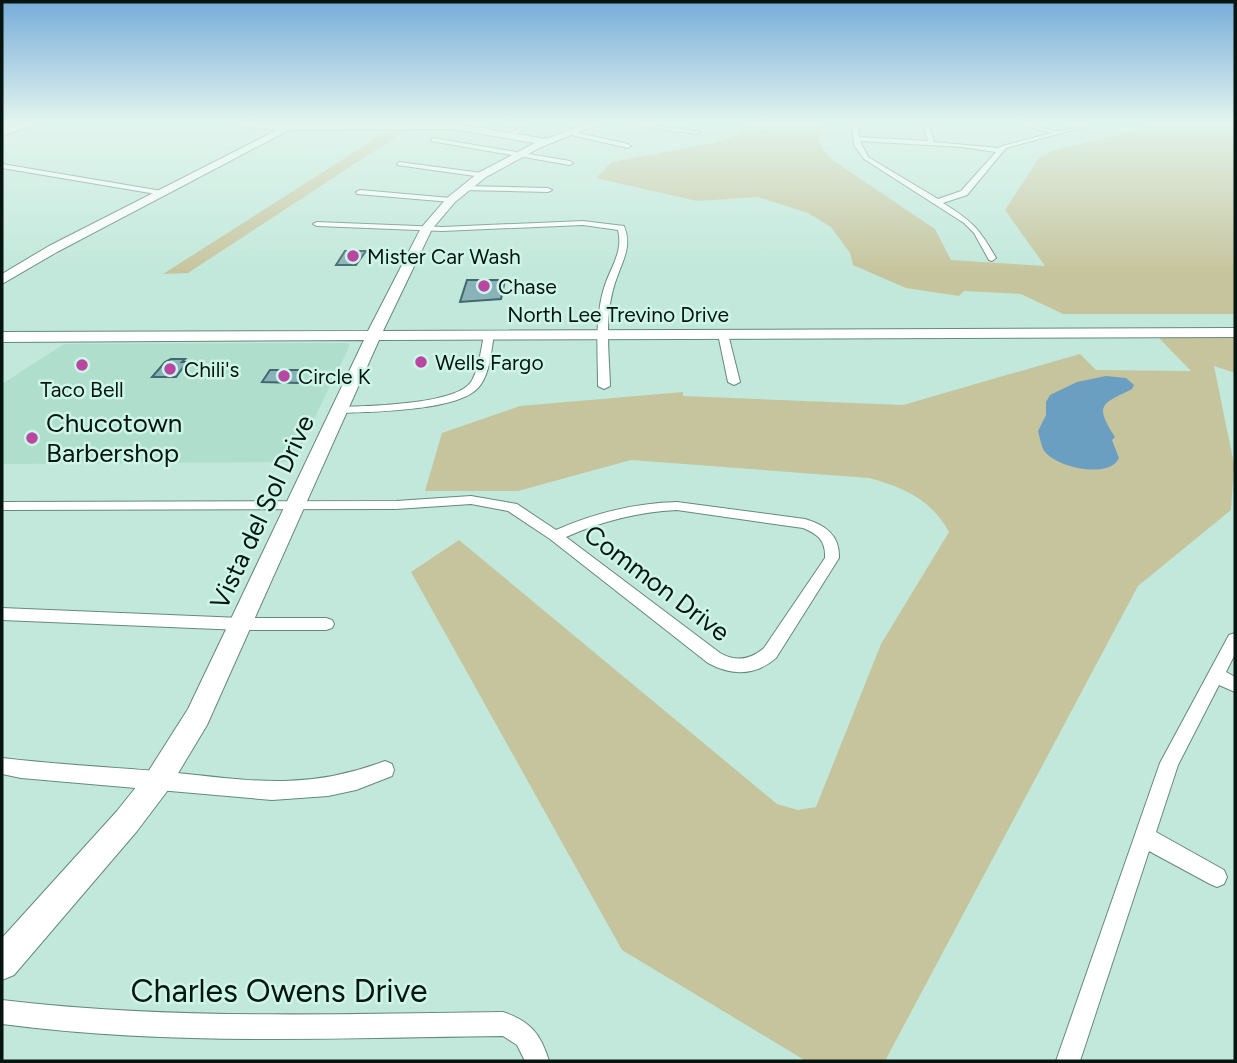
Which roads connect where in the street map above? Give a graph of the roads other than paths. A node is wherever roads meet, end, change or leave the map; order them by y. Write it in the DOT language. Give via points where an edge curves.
graph roads {
  1 [pos="47,174"];
  2 [pos="199,174"];
  3 [pos="471,174"];
  4 [pos="891,174"];
  5 [pos="980,174"];
  6 [pos="482,175"];
  7 [pos="548,190"];
  8 [pos="360,192"];
  9 [pos="162,193"];
  10 [pos="458,194"];
  11 [pos="937,202"];
  12 [pos="317,224"];
  13 [pos="427,228"];
  14 [pos="992,258"];
  15 [pos="2,280"];
  16 [pos="1235,320"];
  17 [pos="2,325"];
  18 [pos="138,325"];
  19 [pos="604,329"];
  20 [pos="377,330"];
  21 [pos="1235,332"];
  22 [pos="723,334"];
  23 [pos="489,335"];
  24 [pos="2,337"];
  25 [pos="127,337"];
  26 [pos="734,382"];
  27 [pos="604,386"];
  28 [pos="339,410"];
  29 [pos="2,506"];
  30 [pos="295,506"];
  31 [pos="555,536"];
  32 [pos="2,614"];
  33 [pos="241,624"];
  34 [pos="326,624"];
  35 [pos="1235,639"];
  36 [pos="1216,675"];
  37 [pos="1235,685"];
  38 [pos="2,766"];
  39 [pos="385,770"];
  40 [pos="158,780"];
  41 [pos="1143,836"];
  42 [pos="1217,877"];
  43 [pos="2,963"];
  44 [pos="2,1012"];
  45 [pos="537,1061"];
  46 [pos="1068,1061"];
  1 -- 9 [label="street"];
  2 -- 9 [label="main road"];
  3 -- 6 [label="street"];
  4 -- 11 [label="street"];
  5 -- 11 [label="street" via="964,193"];
  6 -- 10 [label="main road, Vista del Sol Drive"];
  7 -- 10 [label="street"];
  8 -- 10 [label="street"];
  9 -- 15 [label="main road"];
  10 -- 13 [label="main road, Vista del Sol Drive"];
  11 -- 14 [label="street" via="974,227"];
  12 -- 13 [label="street"];
  13 -- 19 [label="street" via="574,222 621,228 625,245 607,291"];
  13 -- 20 [label="main road, Vista del Sol Drive"];
  16 -- 19 [label="main road, North Lee Trevino Drive"];
  17 -- 18 [label="main road, North Lee Trevino Drive"];
  18 -- 20 [label="main road, North Lee Trevino Drive"];
  18 -- 25 [label="main road"];
  19 -- 20 [label="main road, North Lee Trevino Drive"];
  19 -- 22 [label="main road, North Lee Trevino Drive"];
  19 -- 23 [label="main road, North Lee Trevino Drive"];
  19 -- 27 [label="street"];
  20 -- 23 [label="main road, North Lee Trevino Drive"];
  20 -- 25 [label="main road, North Lee Trevino Drive"];
  20 -- 28 [label="main road, Vista del Sol Drive"];
  21 -- 22 [label="main road, North Lee Trevino Drive"];
  22 -- 26 [label="street"];
  23 -- 28 [label="street" via="476,383 464,392 406,407"];
  24 -- 25 [label="main road, North Lee Trevino Drive"];
  28 -- 30 [label="main road, Vista del Sol Drive"];
  29 -- 30 [label="street, Common Drive"];
  30 -- 31 [label="street, Common Drive" via="492,502 521,512"];
  30 -- 33 [label="main road, Vista del Sol Drive"];
  31 -- 31 [label="street, Common Drive" via="713,658 746,666 770,653 832,558 833,549 823,532 805,524 677,506 612,514"];
  32 -- 33 [label="street"];
  33 -- 34 [label="street"];
  33 -- 40 [label="main road, Vista del Sol Drive" via="198,717"];
  35 -- 36 [label="street"];
  36 -- 37 [label="street"];
  36 -- 41 [label="street" via="1182,736"];
  38 -- 40 [label="street"];
  39 -- 40 [label="street" via="333,788 291,793"];
  40 -- 43 [label="main road, Vista del Sol Drive" via="105,848"];
  41 -- 42 [label="street"];
  41 -- 46 [label="street"];
  44 -- 45 [label="street, Charles Owens Drive" via="132,1026 503,1024 518,1028 530,1040"];
}
